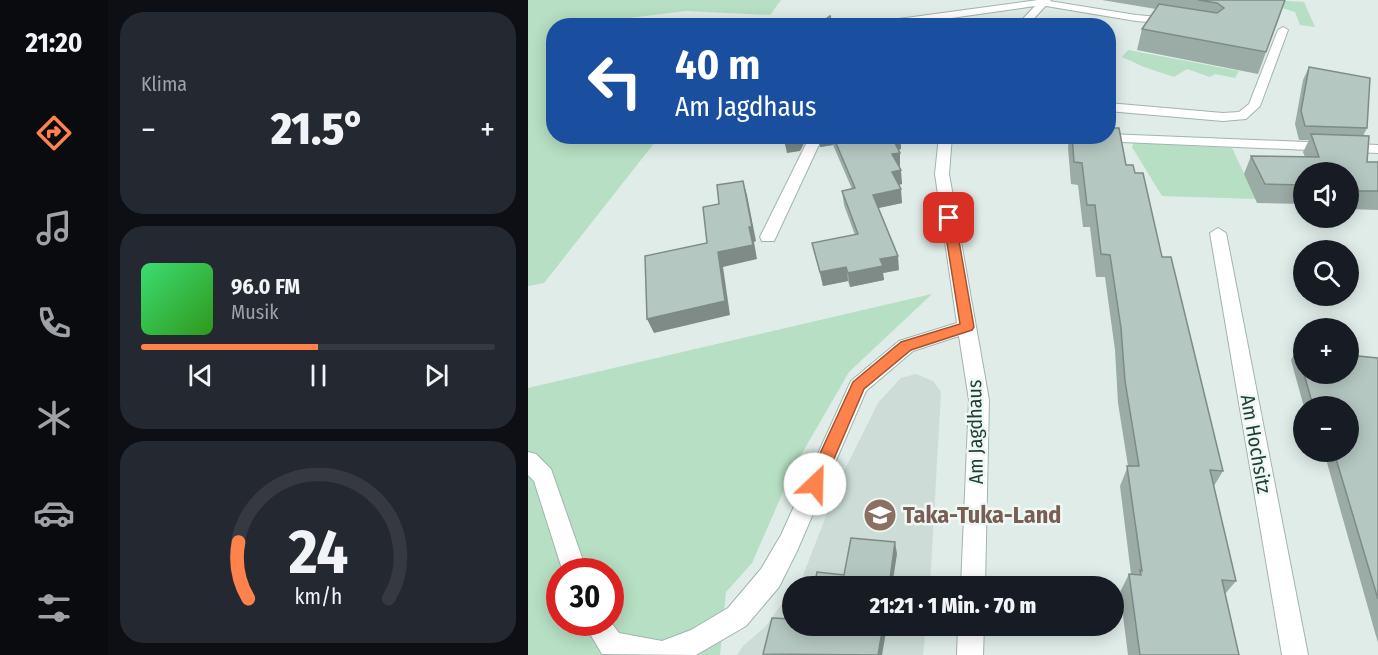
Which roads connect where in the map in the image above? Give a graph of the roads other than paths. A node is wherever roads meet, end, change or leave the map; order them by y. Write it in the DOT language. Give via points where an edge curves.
graph roads {
  1 [pos="1044,2"];
  2 [pos="928,18"];
  3 [pos="1029,18"];
  4 [pos="1177,22"];
  5 [pos="1283,30"];
  6 [pos="1116,108"];
  7 [pos="1116,138"];
  8 [pos="813,144"];
  9 [pos="945,144"];
  10 [pos="1378,149"];
  11 [pos="1218,233"];
  12 [pos="768,237"];
  13 [pos="967,327"];
  14 [pos="528,461"];
  15 [pos="570,558"];
  16 [pos="972,576"];
  17 [pos="605,636"];
  18 [pos="971,636"];
  19 [pos="970,655"];
  20 [pos="1295,655"];
  1 -- 2 [label="street"];
  1 -- 3 [label="street"];
  1 -- 4 [label="street"];
  5 -- 6 [label="street" via="1254,106 1242,116"];
  7 -- 10 [label="street"];
  8 -- 12 [label="street"];
  9 -- 13 [label="street, Am Jagdhaus" via="942,174"];
  11 -- 20 [label="street, Am Hochsitz"];
  13 -- 16 [label="street, Am Jagdhaus" via="979,400"];
  13 -- 17 [label="street" via="906,346 858,386 789,543 770,578 736,617 698,641 662,654 611,645"];
  14 -- 15 [label="street" via="543,476"];
  18 -- 19 [label="street"];
}
